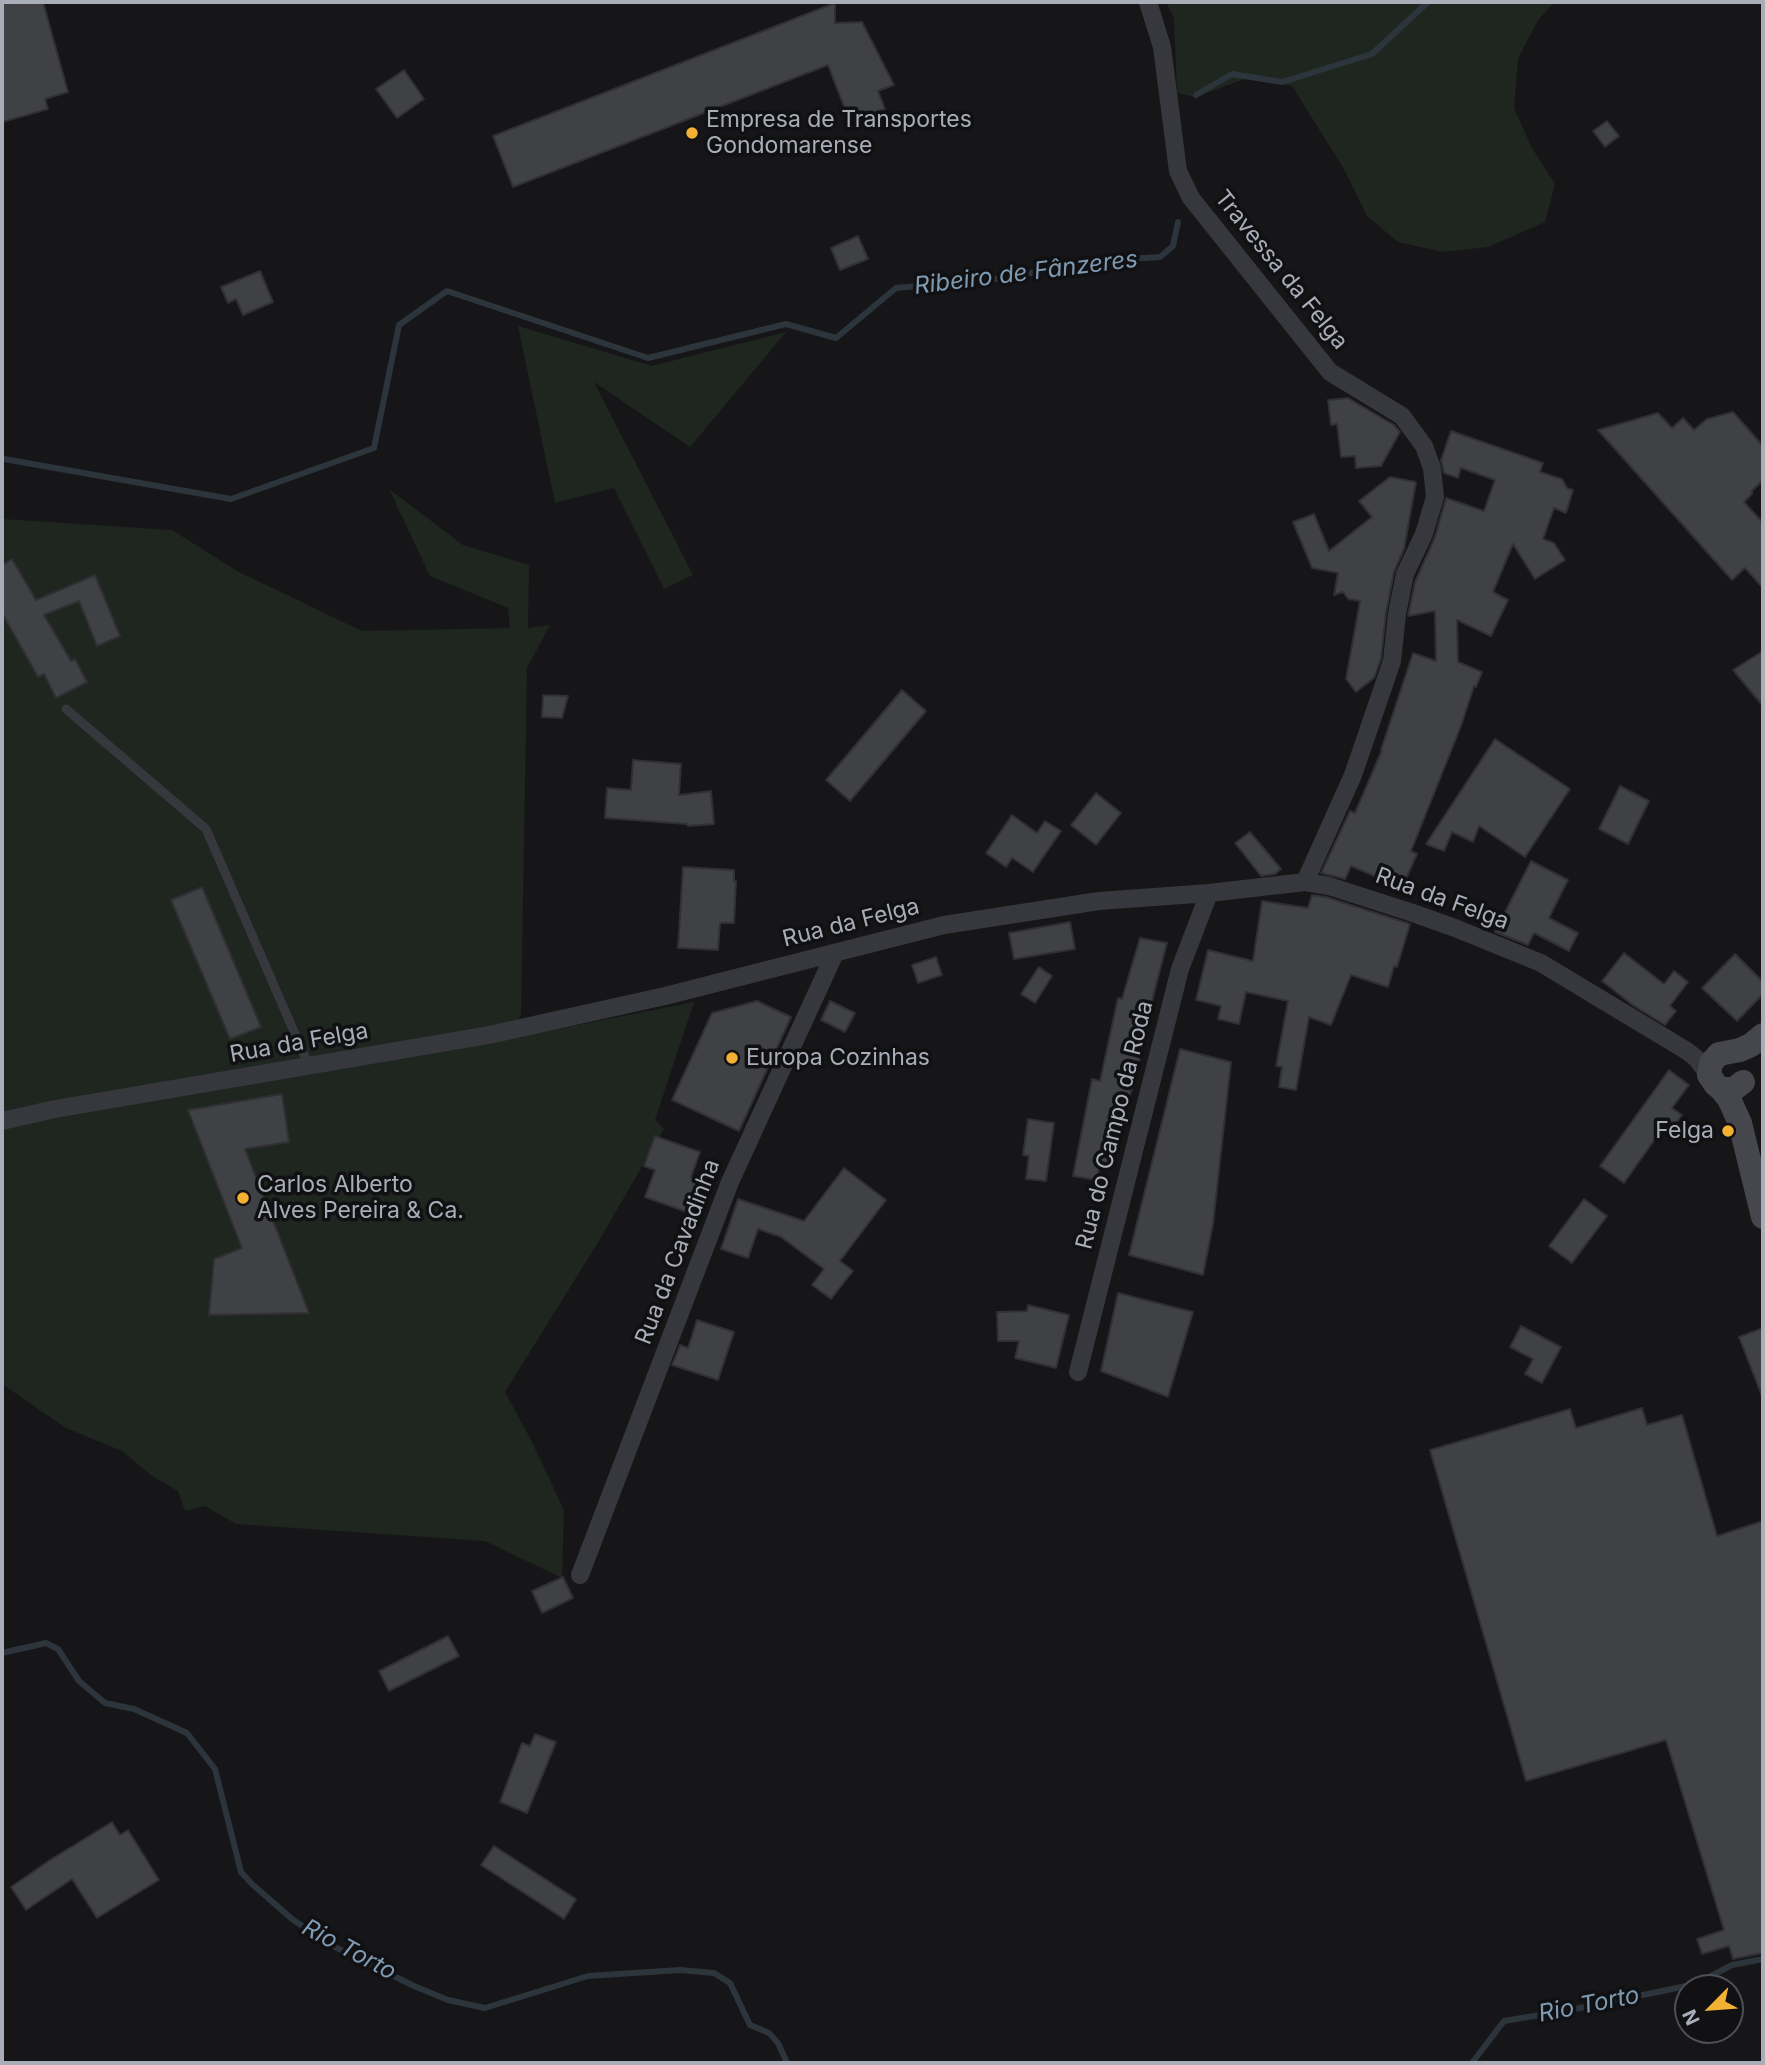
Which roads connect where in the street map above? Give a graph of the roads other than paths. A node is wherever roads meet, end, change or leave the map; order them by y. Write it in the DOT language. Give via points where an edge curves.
graph roads {
  1 [pos="1148,2"];
  2 [pos="66,709"];
  3 [pos="1305,882"];
  4 [pos="1209,893"];
  5 [pos="835,953"];
  6 [pos="1763,1037"];
  7 [pos="309,1066"];
  8 [pos="1729,1071"];
  9 [pos="2,1121"];
  10 [pos="1763,1217"];
  11 [pos="1078,1372"];
  12 [pos="580,1575"];
  1 -- 3 [label="street, Travessa da Felga" via="1162,47 1178,171 1191,198 1330,372 1402,416 1424,446 1432,468 1434,497 1424,534 1405,574 1392,661 1353,775"];
  2 -- 7 [label="lane" via="206,829"];
  3 -- 4 [label="street, Rua da Felga"];
  3 -- 8 [label="street, Rua da Felga" via="1410,912 1541,963 1687,1051"];
  4 -- 5 [label="street, Rua da Felga" via="1099,901 944,925"];
  4 -- 11 [label="street, Rua do Campo da Roda" via="1180,969"];
  5 -- 7 [label="street, Rua da Felga" via="489,1035"];
  5 -- 12 [label="street, Rua da Cavadinha" via="730,1182"];
  6 -- 8 [label="street"];
  7 -- 9 [label="street, Rua da Felga"];
  8 -- 10 [label="street" via="1739,1095 1740,1124"];
}
